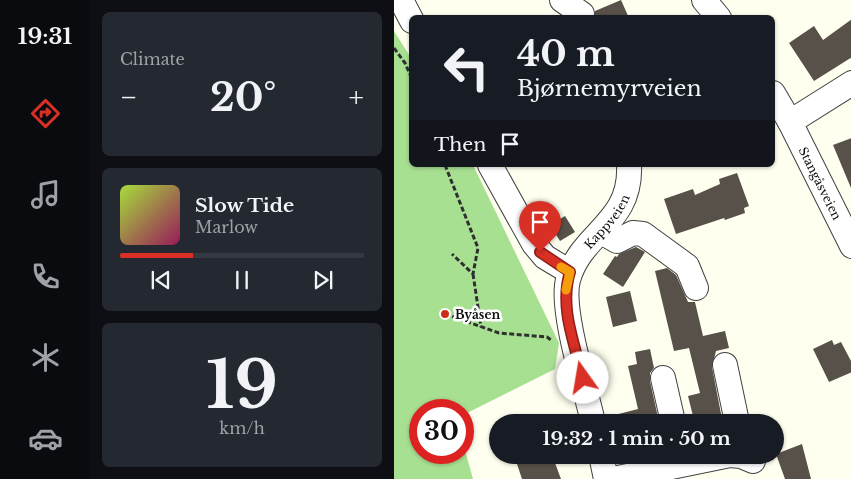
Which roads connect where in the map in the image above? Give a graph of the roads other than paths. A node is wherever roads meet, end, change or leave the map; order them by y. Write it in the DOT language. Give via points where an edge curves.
graph roads {
  1 [pos="400,0"];
  2 [pos="562,0"];
  3 [pos="704,0"];
  4 [pos="583,11"];
  5 [pos="716,15"];
  6 [pos="409,16"];
  7 [pos="851,83"];
  8 [pos="775,96"];
  9 [pos="790,122"];
  10 [pos="491,167"];
  11 [pos="629,167"];
  12 [pos="601,232"];
  13 [pos="851,246"];
  14 [pos="570,272"];
  15 [pos="696,288"];
  16 [pos="725,365"];
  17 [pos="663,378"];
  18 [pos="591,414"];
  19 [pos="671,414"];
  20 [pos="736,414"];
  21 [pos="603,464"];
  22 [pos="687,465"];
  23 [pos="606,479"];
  24 [pos="613,479"];
  1 -- 6 [label="street"];
  2 -- 4 [label="street"];
  3 -- 5 [label="street"];
  7 -- 9 [label="street"];
  8 -- 9 [label="street, Stangåsveien"];
  9 -- 13 [label="street, Stangåsveien"];
  10 -- 14 [label="street" via="534,244 545,256"];
  11 -- 12 [label="street, Kappveien" via="629,182 623,202"];
  12 -- 14 [label="street, Kappveien" via="581,253"];
  12 -- 15 [label="street" via="617,241 633,233 644,234 687,266"];
  14 -- 18 [label="street" via="566,306"];
  16 -- 20 [label="street"];
  17 -- 19 [label="street"];
  21 -- 23 [label="street"];
  22 -- 24 [label="street"];
}
